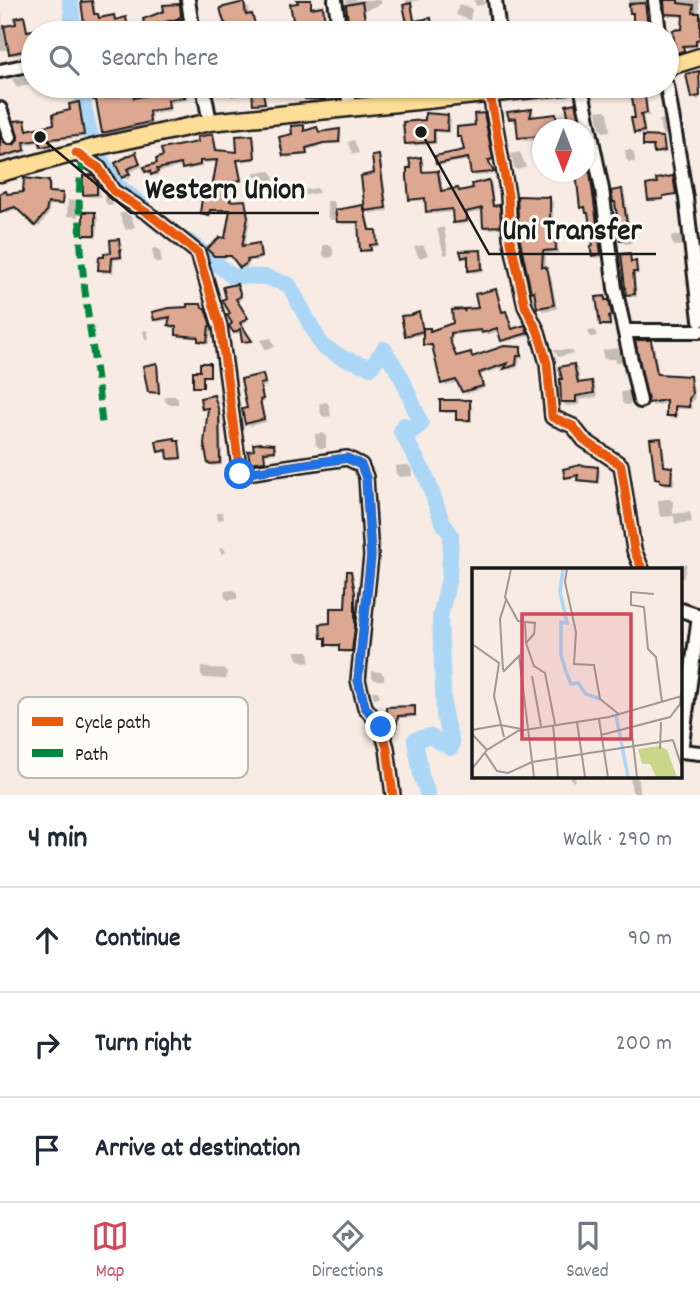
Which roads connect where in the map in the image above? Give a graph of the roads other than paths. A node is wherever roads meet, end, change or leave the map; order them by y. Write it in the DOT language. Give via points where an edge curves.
graph roads {
  1 [pos="188,0"];
  2 [pos="335,0"];
  3 [pos="495,0"];
  4 [pos="655,0"];
  5 [pos="191,21"];
  6 [pos="338,21"];
  7 [pos="498,21"];
  8 [pos="658,21"];
  9 [pos="698,59"];
  10 [pos="679,64"];
  11 [pos="21,67"];
  12 [pos="0,71"];
  13 [pos="205,98"];
  14 [pos="349,98"];
  15 [pos="438,98"];
  16 [pos="499,98"];
  17 [pos="583,98"];
  18 [pos="669,98"];
  19 [pos="350,108"];
  20 [pos="0,109"];
  21 [pos="210,122"];
  22 [pos="10,137"];
  23 [pos="79,152"];
  24 [pos="0,173"];
  25 [pos="700,320"];
  26 [pos="626,331"];
  27 [pos="700,331"];
  28 [pos="640,401"];
  29 [pos="642,568"];
  30 [pos="682,610"];
  31 [pos="682,744"];
  32 [pos="682,751"];
  33 [pos="700,753"];
  34 [pos="393,795"];
  1 -- 5 [label="street"];
  2 -- 6 [label="street"];
  3 -- 7 [label="street"];
  4 -- 8 [label="street"];
  9 -- 10 [label="main road"];
  11 -- 12 [label="street"];
  13 -- 21 [label="street"];
  14 -- 19 [label="street"];
  15 -- 19 [label="main road"];
  16 -- 29 [label="street" via="496,139 508,195 510,237 525,306 547,363 552,417 573,426 584,440 621,465 634,550"];
  17 -- 26 [label="street"];
  18 -- 25 [label="street"];
  19 -- 21 [label="main road"];
  20 -- 22 [label="street"];
  21 -- 23 [label="main road"];
  23 -- 24 [label="main road"];
  23 -- 34 [label="street" via="99,168 113,191 198,253 220,326 240,474 347,458 361,465 366,478 371,556 358,680 365,707 381,727"];
  26 -- 27 [label="street"];
  26 -- 28 [label="street"];
  30 -- 31 [label="street" via="699,616"];
  32 -- 33 [label="street"];
}
